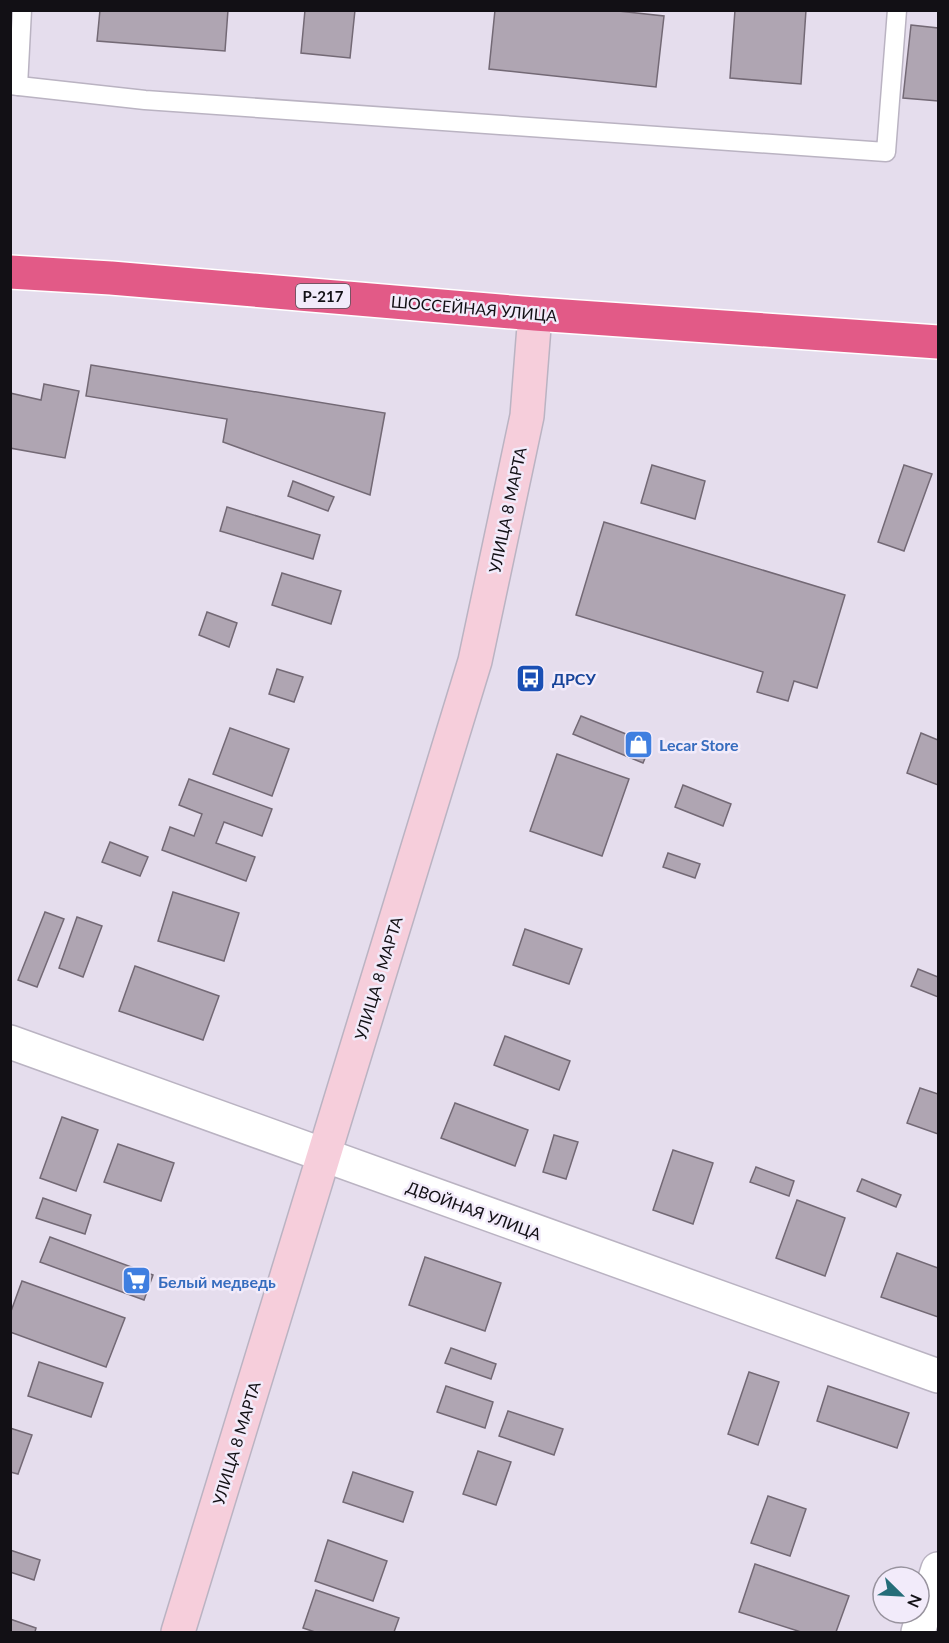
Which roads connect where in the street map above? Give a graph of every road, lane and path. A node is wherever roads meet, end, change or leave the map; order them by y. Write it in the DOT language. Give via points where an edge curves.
graph roads {
  1 [pos="22,10"];
  2 [pos="897,10"];
  3 [pos="14,85"];
  4 [pos="10,272"];
  5 [pos="535,314"];
  6 [pos="939,342"];
  7 [pos="10,1042"];
  8 [pos="323,1155"];
  9 [pos="939,1376"];
  10 [pos="939,1569"];
  11 [pos="178,1632"];
  12 [pos="918,1632"];
  1 -- 3 [label="lane"];
  2 -- 3 [label="lane" via="886,152 145,100"];
  4 -- 5 [label="highway, ШОССЕЙНАЯ УЛИЦА / Р-217"];
  5 -- 6 [label="highway, ШОССЕЙНАЯ УЛИЦА / Р-217"];
  5 -- 8 [label="main road, УЛИЦА 8 МАРТА" via="527,416 475,661"];
  7 -- 8 [label="street, ДВОЙНАЯ УЛИЦА"];
  8 -- 9 [label="street, ДВОЙНАЯ УЛИЦА"];
  8 -- 11 [label="main road, УЛИЦА 8 МАРТА"];
  10 -- 12 [label="street"];
}
